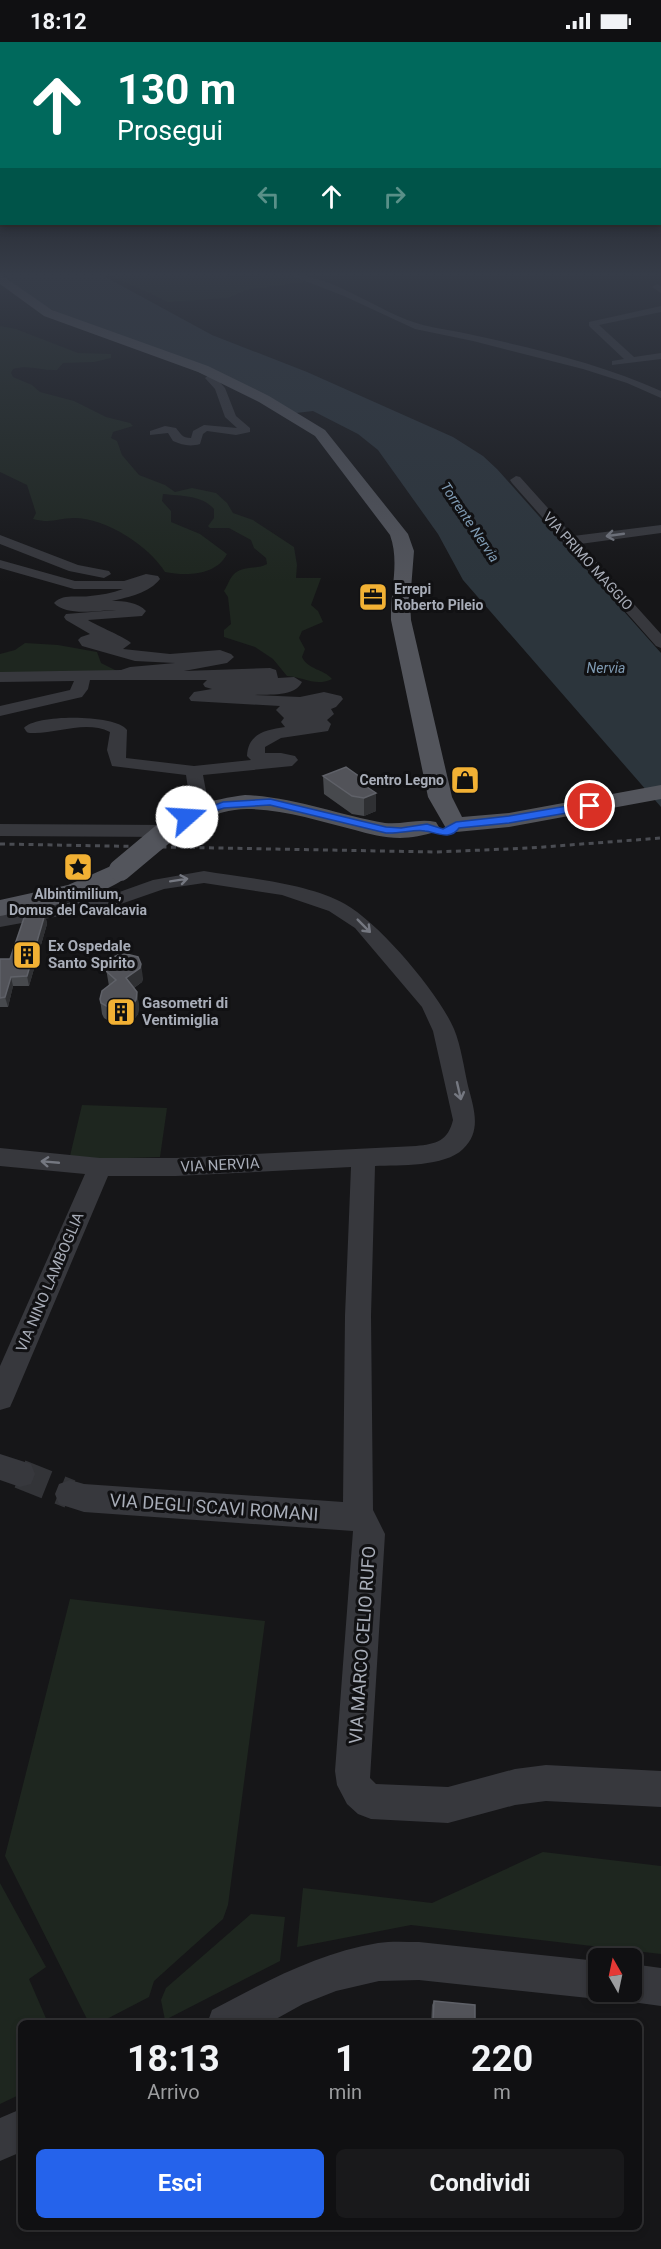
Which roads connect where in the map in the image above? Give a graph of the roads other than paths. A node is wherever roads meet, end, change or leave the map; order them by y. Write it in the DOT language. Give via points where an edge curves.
graph roads {
  1 [pos="211,377"];
  2 [pos="220,377"];
  3 [pos="619,377"];
  4 [pos="661,387"];
  5 [pos="647,389"];
  6 [pos="661,395"];
  7 [pos="154,433"];
  8 [pos="516,480"];
  9 [pos="661,529"];
  10 [pos="0,539"];
  11 [pos="569,541"];
  12 [pos="0,559"];
  13 [pos="0,564"];
  14 [pos="661,643"];
  15 [pos="84,675"];
  16 [pos="126,675"];
  17 [pos="0,677"];
  18 [pos="0,711"];
  19 [pos="32,728"];
  20 [pos="194,771"];
  21 [pos="661,792"];
  22 [pos="205,810"];
  23 [pos="443,816"];
  24 [pos="0,830"];
  25 [pos="165,832"];
  26 [pos="0,908"];
  27 [pos="0,921"];
  28 [pos="0,1157"];
  29 [pos="363,1158"];
  30 [pos="100,1167"];
  31 [pos="0,1398"];
  32 [pos="70,1494"];
  33 [pos="358,1517"];
  34 [pos="661,1789"];
  35 [pos="588,1979"];
  36 [pos="642,1984"];
  37 [pos="661,1987"];
  38 [pos="234,2020"];
  39 [pos="18,2131"];
  40 [pos="0,2140"];
  1 -- 7 [label="street" via="220,388 231,417 246,430 204,428 197,434 196,442 177,439 172,430"];
  2 -- 23 [label="main road" via="320,433 399,534 405,551 400,602 405,639"];
  3 -- 5 [label="street"];
  4 -- 5 [label="street"];
  5 -- 6 [label="street"];
  8 -- 11 [label="street, VIA PRIMO MAGGIO"];
  9 -- 11 [label="street, one-way"];
  10 -- 12 [label="street" via="74,568 104,574"];
  11 -- 14 [label="street, VIA PRIMO MAGGIO"];
  13 -- 16 [label="street" via="74,585 125,585 152,578 144,586 107,597 66,600 61,604 139,610 136,614 71,617 123,644 86,640 99,648 181,659 226,657"];
  15 -- 16 [label="street"];
  15 -- 17 [label="street"];
  15 -- 18 [label="street" via="76,693"];
  16 -- 20 [label="street" via="132,678 270,673 272,676 263,679 211,684 286,681 294,682 293,685 197,698 300,702 335,699 330,704 284,710 289,714 324,711 323,716 289,723 318,723 322,727 277,734 256,745 256,756 285,758 288,762"];
  19 -- 20 [label="street" via="64,722 110,726 119,730 118,762"];
  20 -- 22 [label="street" via="199,802"];
  21 -- 23 [label="main road" via="509,820"];
  22 -- 23 [label="main road" via="270,802 401,831"];
  22 -- 25 [label="main road"];
  24 -- 25 [label="street"];
  25 -- 26 [label="main road, bridge" via="98,883"];
  27 -- 29 [label="street, VIA NERVIA, one-way" via="115,900 160,884 204,877 286,890 346,912 362,924 431,1004 444,1031 465,1120 463,1133 441,1152"];
  30 -- 28 [label="street, VIA NERVIA, one-way"];
  29 -- 30 [label="street, VIA NERVIA"];
  29 -- 33 [label="street, VIA MARCO CELIO RUFO"];
  30 -- 31 [label="street, VIA NINO LAMBOGLIA"];
  32 -- 33 [label="street, VIA DEGLI SCAVI ROMANI"];
  33 -- 34 [label="street, VIA MARCO CELIO RUFO" via="370,1534 352,1771 353,1785 360,1795 371,1801 448,1805 515,1787 546,1784"];
  35 -- 38 [label="street" via="419,1961 379,1962 314,1980"];
  36 -- 37 [label="street"];
  39 -- 40 [label="street"];
}
